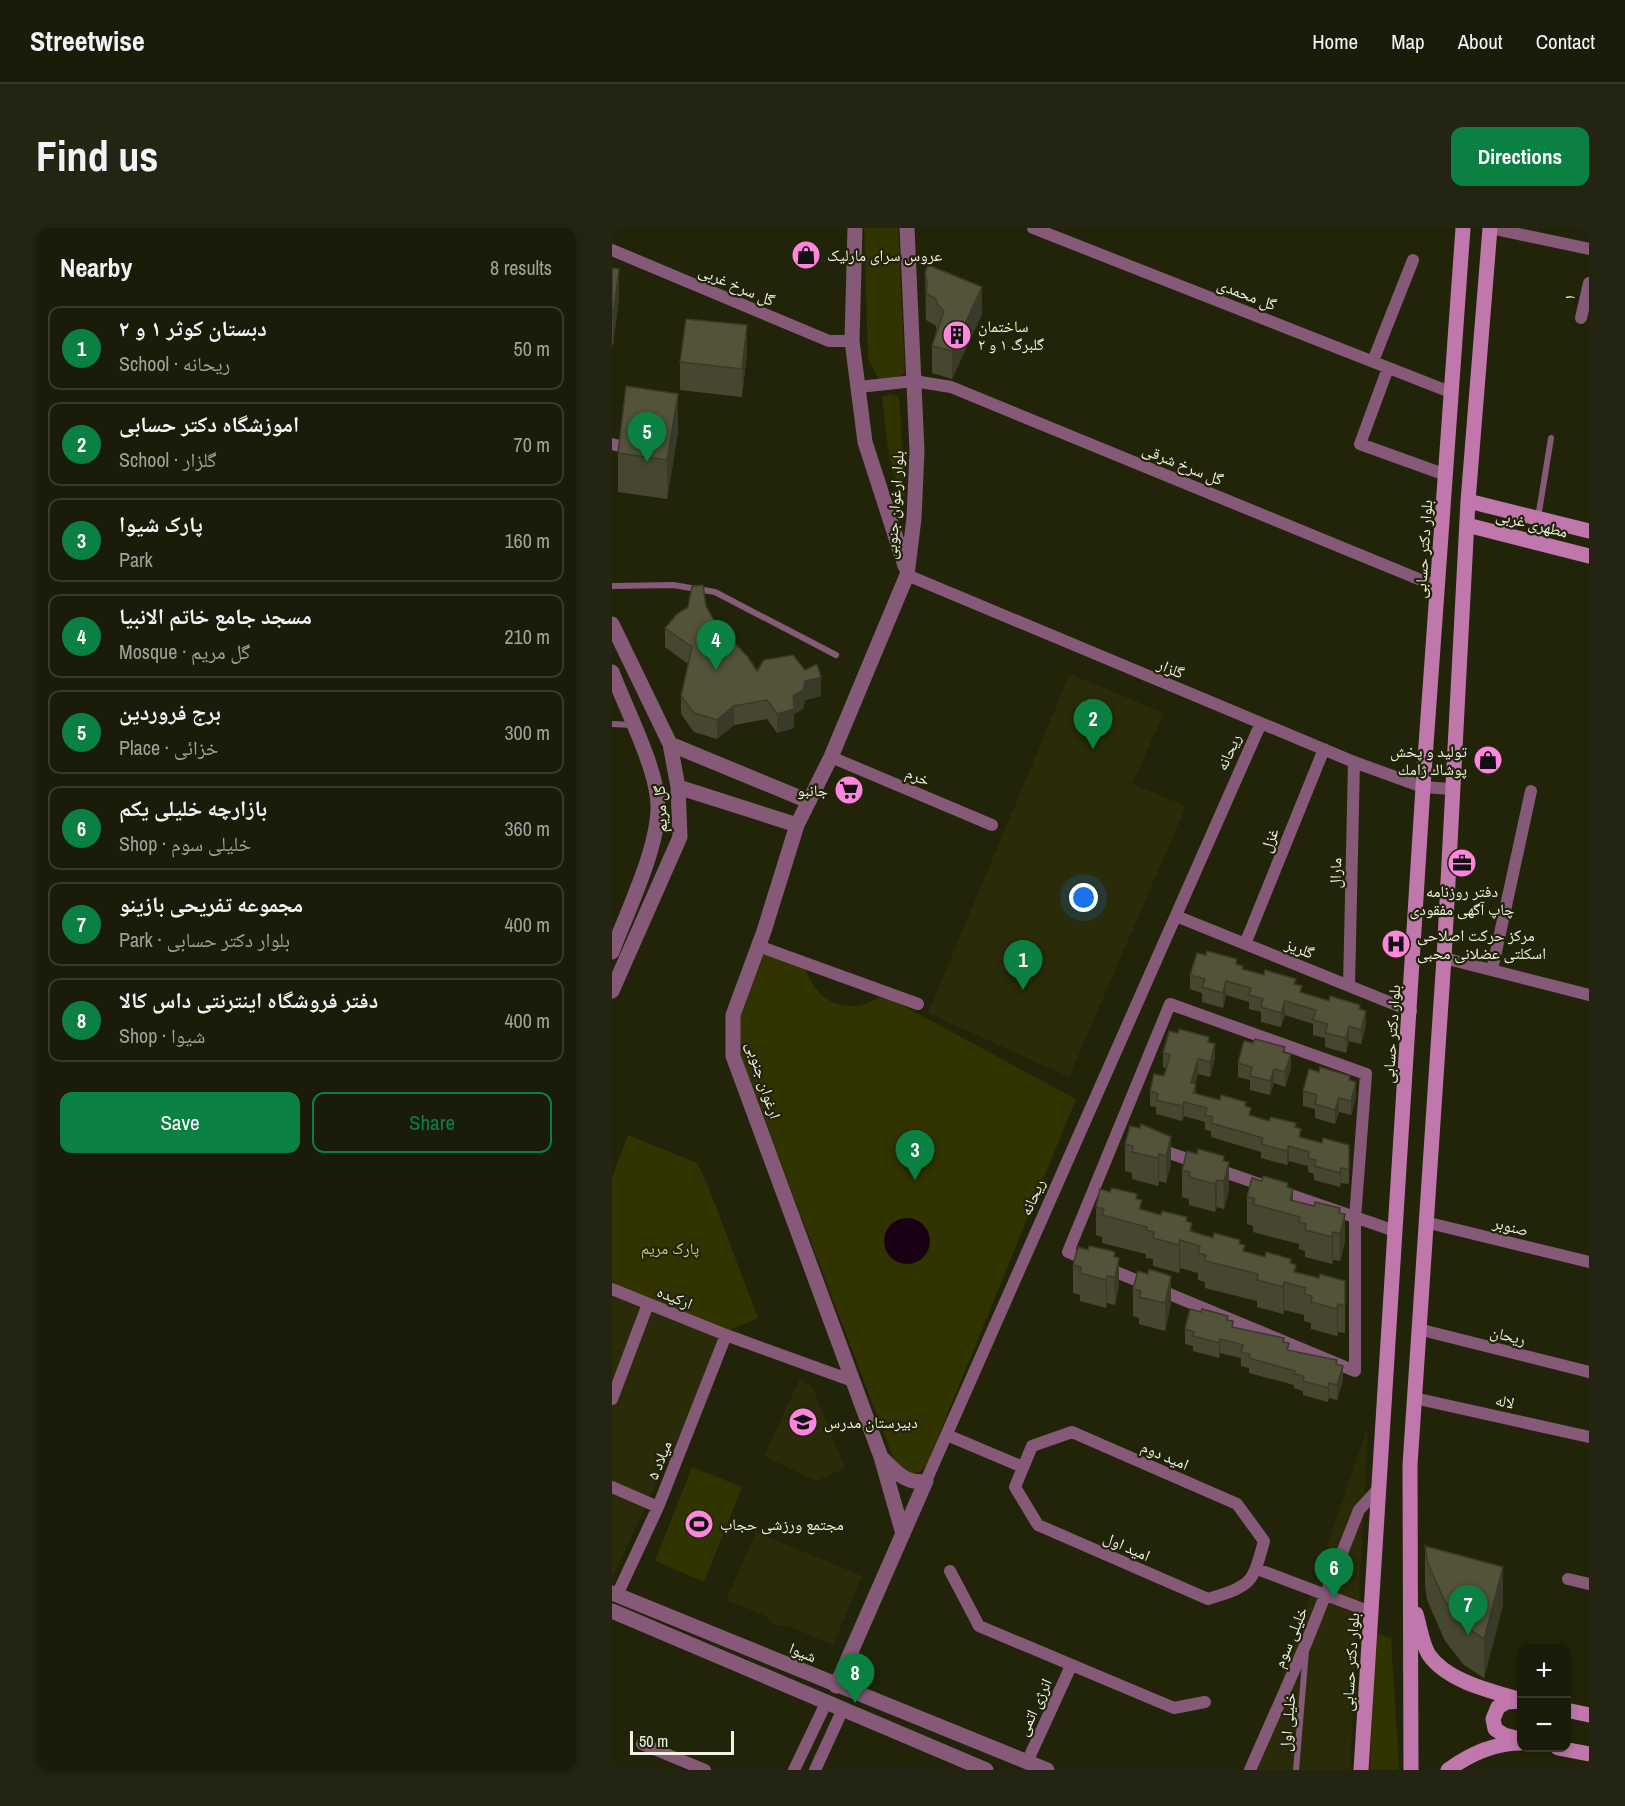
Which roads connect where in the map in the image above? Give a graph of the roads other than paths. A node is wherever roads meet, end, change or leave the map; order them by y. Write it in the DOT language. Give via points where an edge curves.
graph roads {
  1 [pos="855,228"];
  2 [pos="907,228"];
  3 [pos="1033,228"];
  4 [pos="1463,228"];
  5 [pos="1490,228"];
  6 [pos="1539,233"];
  7 [pos="1589,248"];
  8 [pos="612,250"];
  9 [pos="1413,260"];
  10 [pos="1589,283"];
  11 [pos="1581,318"];
  12 [pos="852,341"];
  13 [pos="1373,361"];
  14 [pos="1388,368"];
  15 [pos="914,381"];
  16 [pos="859,387"];
  17 [pos="1450,392"];
  18 [pos="1551,438"];
  19 [pos="1446,475"];
  20 [pos="1468,501"];
  21 [pos="1522,514"];
  22 [pos="1538,518"];
  23 [pos="1467,525"];
  24 [pos="1589,531"];
  25 [pos="1515,537"];
  26 [pos="1589,556"];
  27 [pos="907,574"];
  28 [pos="612,586"];
  29 [pos="1438,587"];
  30 [pos="612,624"];
  31 [pos="836,656"];
  32 [pos="612,672"];
  33 [pos="1261,723"];
  34 [pos="612,724"];
  35 [pos="632,725"];
  36 [pos="670,744"];
  37 [pos="1324,749"];
  38 [pos="831,757"];
  39 [pos="1354,762"];
  40 [pos="678,787"];
  41 [pos="1424,787"];
  42 [pos="1451,789"];
  43 [pos="1531,791"];
  44 [pos="808,801"];
  45 [pos="797,825"];
  46 [pos="992,825"];
  47 [pos="1176,916"];
  48 [pos="1245,944"];
  49 [pos="758,946"];
  50 [pos="612,952"];
  51 [pos="1444,958"];
  52 [pos="1492,970"];
  53 [pos="1349,986"];
  54 [pos="612,991"];
  55 [pos="1589,994"];
  56 [pos="918,1004"];
  57 [pos="1411,1011"];
  58 [pos="1148,1146"];
  59 [pos="1355,1218"];
  60 [pos="1425,1222"];
  61 [pos="1395,1232"];
  62 [pos="1589,1262"];
  63 [pos="612,1289"];
  64 [pos="648,1304"];
  65 [pos="1418,1329"];
  66 [pos="726,1335"];
  67 [pos="1589,1372"];
  68 [pos="853,1381"];
  69 [pos="613,1392"];
  70 [pos="1414,1398"];
  71 [pos="947,1435"];
  72 [pos="1589,1437"];
  73 [pos="881,1457"];
  74 [pos="1023,1467"];
  75 [pos="926,1481"];
  76 [pos="612,1487"];
  77 [pos="1379,1488"];
  78 [pos="658,1507"];
  79 [pos="903,1534"];
  80 [pos="1257,1569"];
  81 [pos="950,1571"];
  82 [pos="1568,1579"];
  83 [pos="1589,1584"];
  84 [pos="614,1594"];
  85 [pos="1326,1594"];
  86 [pos="1411,1601"];
  87 [pos="612,1611"];
  88 [pos="1371,1612"];
  89 [pos="1307,1641"];
  90 [pos="741,1646"];
  91 [pos="734,1662"];
  92 [pos="1071,1666"];
  93 [pos="836,1686"];
  94 [pos="1517,1699"];
  95 [pos="827,1701"];
  96 [pos="1517,1701"];
  97 [pos="1205,1702"];
  98 [pos="843,1708"];
  99 [pos="1571,1711"];
  100 [pos="1589,1715"];
  101 [pos="1517,1740"];
  102 [pos="1517,1742"];
  103 [pos="642,1744"];
  104 [pos="1571,1751"];
  105 [pos="1589,1754"];
  106 [pos="1027,1762"];
  107 [pos="705,1770"];
  108 [pos="794,1770"];
  109 [pos="815,1770"];
  110 [pos="986,1770"];
  111 [pos="1047,1770"];
  112 [pos="1250,1770"];
  113 [pos="1296,1770"];
  114 [pos="1361,1770"];
  115 [pos="1411,1770"];
  116 [pos="1448,1770"];
  1 -- 12 [label="street, بلوار ارغوان جنوبی"];
  2 -- 15 [label="street, بلوار ارغوان جنوبی"];
  3 -- 13 [label="street, گل محمدی"];
  4 -- 17 [label="main road, بلوار دکتر حسابی"];
  5 -- 6 [label="street"];
  5 -- 20 [label="main road"];
  6 -- 7 [label="street"];
  8 -- 12 [label="street, گل سرخ غربی" via="829,341"];
  9 -- 13 [label="street"];
  10 -- 11 [label="street, ۱"];
  12 -- 16 [label="street, بلوار ارغوان جنوبی"];
  13 -- 14 [label="street, گل محمدی"];
  14 -- 17 [label="street, گل محمدی"];
  14 -- 19 [label="street" via="1360,444"];
  15 -- 16 [label="street, گل سرخ شرقی"];
  15 -- 27 [label="street, بلوار ارغوان جنوبی" via="917,451"];
  15 -- 29 [label="street, گل سرخ شرقی" via="951,387"];
  16 -- 27 [label="street, بلوار ارغوان جنوبی" via="865,442"];
  17 -- 19 [label="main road, بلوار دکتر حسابی"];
  18 -- 22 [label="lane"];
  19 -- 29 [label="main road, بلوار دکتر حسابی"];
  20 -- 21 [label="main road, مطهری غربی"];
  20 -- 23 [label="main road"];
  21 -- 22 [label="main road, مطهری غربی"];
  21 -- 25 [label="main road" via="1513,520"];
  22 -- 24 [label="main road, مطهری غربی"];
  23 -- 25 [label="main road, مطهری غربی"];
  23 -- 42 [label="main road"];
  25 -- 26 [label="main road, مطهری غربی"];
  27 -- 33 [label="street, گلزار"];
  27 -- 38 [label="street, ارغوان جنوبی"];
  28 -- 31 [label="lane" via="672,585 715,592"];
  29 -- 41 [label="main road, بلوار دکتر حسابی"];
  30 -- 36 [label="street, گل مریم"];
  32 -- 35 [label="street, گل مریم"];
  33 -- 37 [label="street, گلزار"];
  33 -- 47 [label="street, ریحانه"];
  34 -- 35 [label="lane"];
  35 -- 50 [label="street, گل مریم" via="652,774 658,806 656,829"];
  36 -- 40 [label="street, گل مریم"];
  36 -- 44 [label="street"];
  37 -- 39 [label="street, گلزار"];
  37 -- 48 [label="street, غزل"];
  38 -- 44 [label="street, ارغوان جنوبی"];
  38 -- 46 [label="street, خرم"];
  39 -- 41 [label="street, گلزار"];
  39 -- 53 [label="street, مارال"];
  40 -- 45 [label="street"];
  40 -- 54 [label="street, گل مریم" via="680,837"];
  41 -- 42 [label="street, گلزار"];
  41 -- 57 [label="main road, بلوار دکتر حسابی"];
  42 -- 51 [label="main road"];
  43 -- 52 [label="street"];
  44 -- 45 [label="street, ارغوان جنوبی"];
  45 -- 49 [label="street, ارغوان جنوبی"];
  47 -- 48 [label="street, گلریز"];
  47 -- 71 [label="street, ریحانه"];
  48 -- 53 [label="street, گلریز"];
  49 -- 56 [label="street"];
  49 -- 68 [label="street, ارغوان جنوبی" via="733,1015 733,1056"];
  51 -- 52 [label="street"];
  51 -- 60 [label="main road"];
  52 -- 55 [label="street"];
  53 -- 57 [label="street, گلریز"];
  57 -- 61 [label="main road, بلوار دکتر حسابی"];
  58 -- 59 [label="street"];
  59 -- 59 [label="street" via="1355,1371 1068,1252 1120,1136 1170,1004 1366,1074"];
  59 -- 61 [label="street"];
  60 -- 62 [label="street, صنوبر"];
  60 -- 65 [label="main road"];
  61 -- 77 [label="main road, بلوار دکتر حسابی"];
  63 -- 64 [label="street, ارکیده"];
  64 -- 66 [label="street, ارکیده"];
  64 -- 69 [label="street"];
  65 -- 67 [label="street, ریحان"];
  65 -- 70 [label="main road"];
  66 -- 68 [label="street, ارکیده"];
  66 -- 78 [label="street, میلاد ۵"];
  68 -- 73 [label="street, ارغوان جنوبی"];
  70 -- 72 [label="street, لاله"];
  70 -- 86 [label="main road" via="1410,1465"];
  71 -- 74 [label="street"];
  71 -- 75 [label="street, ریحانه"];
  73 -- 75 [label="street" via="903,1478 914,1483"];
  73 -- 79 [label="street, ارغوان جنوبی"];
  74 -- 80 [label="street, امید اول" via="1015,1486 1038,1525 1049,1530 1208,1599 1244,1587"];
  74 -- 80 [label="street, امید دوم" via="1032,1446 1072,1432 1215,1494 1237,1504 1264,1541"];
  75 -- 79 [label="street, ریحانه"];
  76 -- 78 [label="street"];
  77 -- 85 [label="street, خلیلی سوم" via="1359,1510"];
  77 -- 88 [label="main road, بلوار دکتر حسابی"];
  78 -- 84 [label="street, میلاد ۵"];
  79 -- 93 [label="street, ریحانه"];
  80 -- 85 [label="street"];
  81 -- 92 [label="street" via="979,1626"];
  82 -- 83 [label="street"];
  84 -- 90 [label="street, شیوا"];
  85 -- 88 [label="street"];
  85 -- 89 [label="street, خلیلی سوم"];
  86 -- 94 [label="main road" via="1428,1653 1440,1666 1485,1689"];
  86 -- 115 [label="main road"];
  87 -- 91 [label="street"];
  88 -- 114 [label="main road, بلوار دکتر حسابی"];
  89 -- 112 [label="street, خلیلی سوم"];
  89 -- 113 [label="lane, خلیلی اول"];
  90 -- 91 [label="street"];
  90 -- 93 [label="street, شیوا"];
  91 -- 95 [label="street"];
  92 -- 97 [label="street" via="1174,1708"];
  92 -- 106 [label="street, انرژی اتمی"];
  93 -- 106 [label="street, شیوا"];
  95 -- 98 [label="street"];
  95 -- 108 [label="street"];
  96 -- 101 [label="main road" via="1498,1707 1493,1719 1495,1729"];
  98 -- 109 [label="street"];
  98 -- 110 [label="street"];
  99 -- 100 [label="main road"];
  102 -- 116 [label="main road" via="1474,1753"];
  103 -- 107 [label="street"];
  104 -- 105 [label="main road"];
  106 -- 111 [label="street, شیوا"];
}
